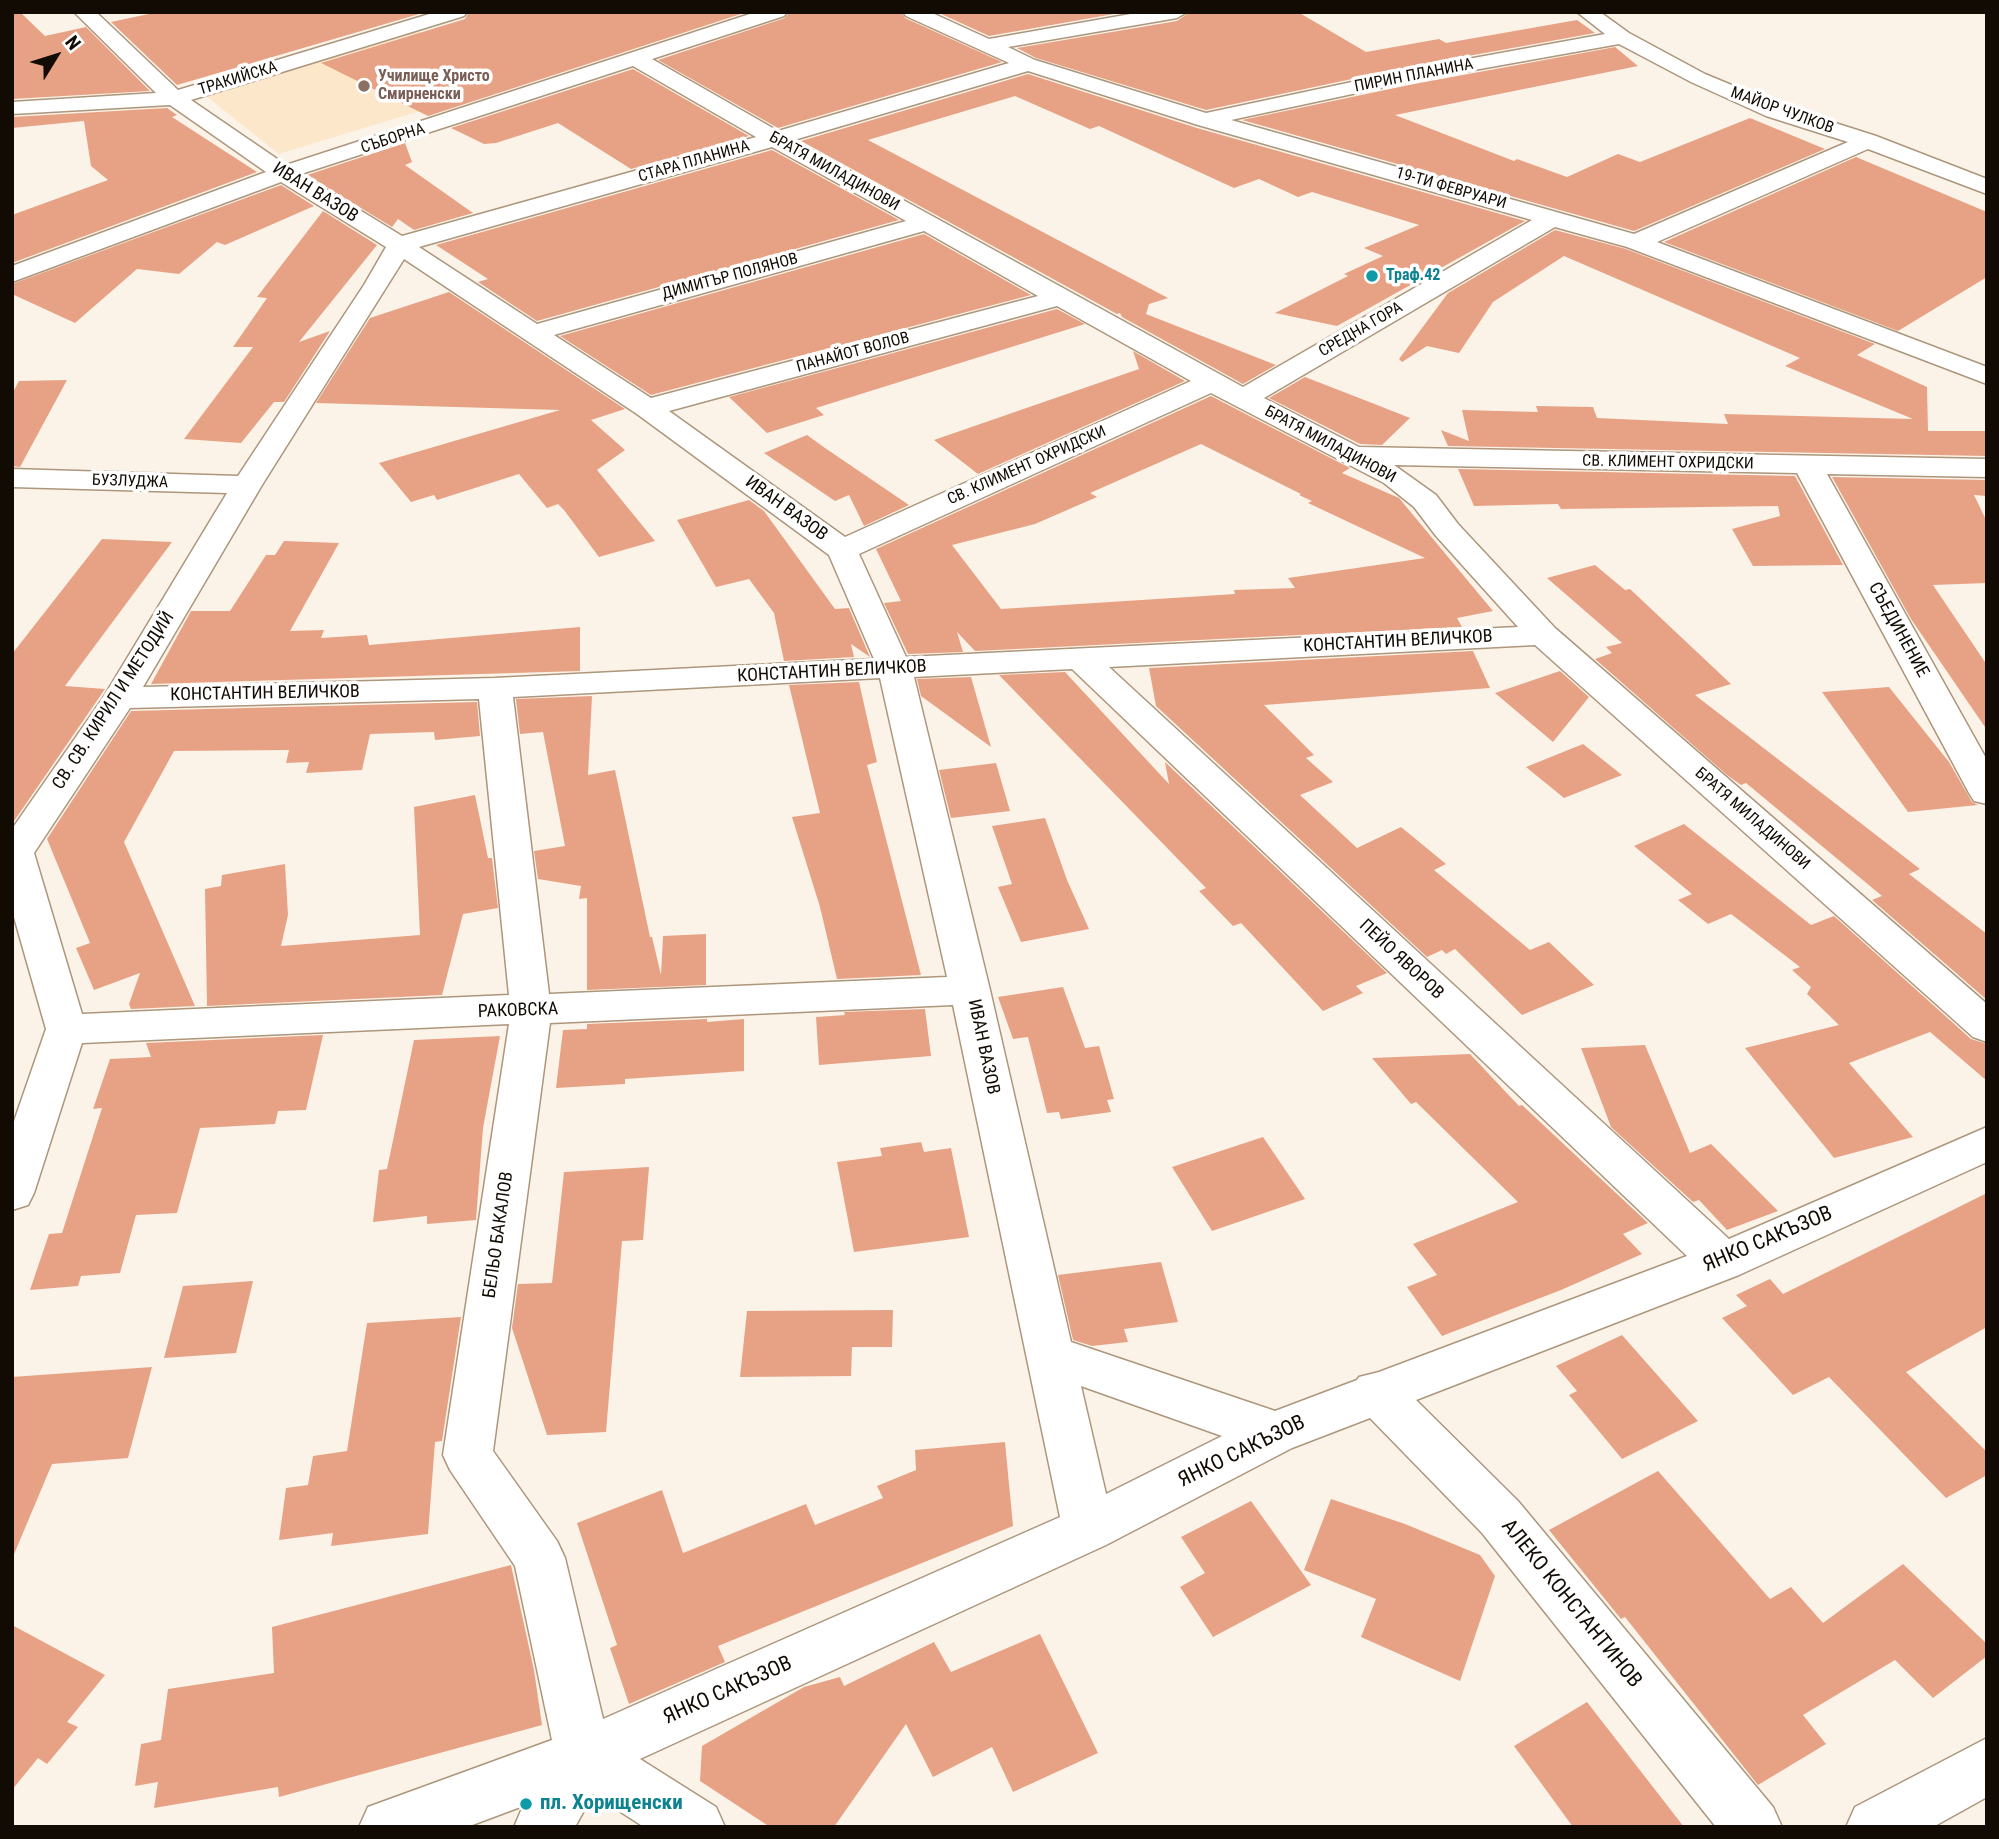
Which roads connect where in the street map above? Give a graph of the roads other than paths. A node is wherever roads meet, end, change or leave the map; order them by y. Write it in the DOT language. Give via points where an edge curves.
graph roads {
  1 [pos="84,12"];
  2 [pos="457,12"];
  3 [pos="776,12"];
  4 [pos="913,12"];
  5 [pos="1177,12"];
  6 [pos="1587,12"];
  7 [pos="362,20"];
  8 [pos="381,35"];
  9 [pos="1622,37"];
  10 [pos="987,45"];
  11 [pos="635,58"];
  12 [pos="1028,64"];
  13 [pos="174,98"];
  14 [pos="12,108"];
  15 [pos="1206,120"];
  16 [pos="775,139"];
  17 [pos="1868,141"];
  18 [pos="283,173"];
  19 [pos="1987,187"];
  20 [pos="1553,218"];
  21 [pos="927,223"];
  22 [pos="1636,242"];
  23 [pos="399,245"];
  24 [pos="12,275"];
  25 [pos="1059,298"];
  26 [pos="533,333"];
  27 [pos="1987,376"];
  28 [pos="1212,382"];
  29 [pos="1243,399"];
  30 [pos="647,408"];
  31 [pos="1350,456"];
  32 [pos="1808,466"];
  33 [pos="1987,468"];
  34 [pos="12,478"];
  35 [pos="247,485"];
  36 [pos="842,550"];
  37 [pos="1543,635"];
  38 [pos="1079,657"];
  39 [pos="895,669"];
  40 [pos="495,688"];
  41 [pos="120,698"];
  42 [pos="1987,793"];
  43 [pos="14,853"];
  44 [pos="971,990"];
  45 [pos="531,1011"];
  46 [pos="1987,1027"];
  47 [pos="66,1029"];
  48 [pos="1987,1143"];
  49 [pos="12,1193"];
  50 [pos="1723,1262"];
  51 [pos="1049,1355"];
  52 [pos="1376,1392"];
  53 [pos="1275,1433"];
  54 [pos="1088,1529"];
  55 [pos="584,1756"];
  56 [pos="1987,1766"];
  57 [pos="388,1827"];
  58 [pos="543,1827"];
  59 [pos="696,1827"];
  60 [pos="1753,1827"];
  61 [pos="1875,1827"];
  1 -- 13 [label="street, ИВАН ВАЗОВ"];
  2 -- 8 [label="street, ТРАКИЙСКА"];
  3 -- 11 [label="street, СЪБОРНА"];
  4 -- 10 [label="street, 19-ТИ ФЕВРУАРИ"];
  5 -- 10 [label="street"];
  6 -- 9 [label="street, МАЙОР ЧУЛКОВ"];
  7 -- 8 [label="street"];
  8 -- 13 [label="street, ТРАКИЙСКА"];
  9 -- 15 [label="street, ПИРИН ПЛАНИНА" via="1413,75"];
  9 -- 17 [label="street, МАЙОР ЧУЛКОВ" via="1773,111"];
  10 -- 12 [label="street, 19-ТИ ФЕВРУАРИ"];
  11 -- 16 [label="street, БРАТЯ МИЛАДИНОВИ"];
  11 -- 18 [label="street, СЪБОРНА"];
  12 -- 15 [label="street, 19-ТИ ФЕВРУАРИ"];
  12 -- 16 [label="street, СТАРА ПЛАНИНА"];
  13 -- 14 [label="street, ТРАКИЙСКА"];
  13 -- 18 [label="street, ИВАН ВАЗОВ"];
  15 -- 20 [label="street, 19-ТИ ФЕВРУАРИ"];
  16 -- 21 [label="street, БРАТЯ МИЛАДИНОВИ"];
  16 -- 23 [label="street, СТАРА ПЛАНИНА"];
  17 -- 19 [label="street, МАЙОР ЧУЛКОВ"];
  17 -- 22 [label="street"];
  18 -- 23 [label="street, ИВАН ВАЗОВ"];
  18 -- 24 [label="street, СЪБОРНА"];
  20 -- 22 [label="street, 19-ТИ ФЕВРУАРИ"];
  20 -- 29 [label="street, СРЕДНА ГОРА"];
  21 -- 25 [label="street, БРАТЯ МИЛАДИНОВИ"];
  21 -- 26 [label="street, ДИМИТЪР ПОЛЯНОВ"];
  22 -- 27 [label="street, 19-ТИ ФЕВРУАРИ"];
  23 -- 26 [label="street, ИВАН ВАЗОВ"];
  23 -- 35 [label="street, СВ. СВ. КИРИЛ И МЕТОДИЙ"];
  25 -- 28 [label="street, БРАТЯ МИЛАДИНОВИ"];
  25 -- 30 [label="street, ПАНАЙОТ ВОЛОВ"];
  26 -- 30 [label="street, ИВАН ВАЗОВ"];
  28 -- 29 [label="street, БРАТЯ МИЛАДИНОВИ"];
  28 -- 36 [label="street, СВ. КЛИМЕНТ ОХРИДСКИ"];
  29 -- 31 [label="street, БРАТЯ МИЛАДИНОВИ"];
  30 -- 36 [label="street, ИВАН ВАЗОВ"];
  31 -- 32 [label="street, СВ. КЛИМЕНТ ОХРИДСКИ"];
  31 -- 37 [label="street, БРАТЯ МИЛАДИНОВИ" via="1394,477 1425,501"];
  32 -- 33 [label="street, СВ. КЛИМЕНТ ОХРИДСКИ"];
  32 -- 42 [label="street, СЪЕДИНЕНИЕ"];
  34 -- 35 [label="street, БУЗЛУДЖА"];
  35 -- 41 [label="street, СВ. СВ. КИРИЛ И МЕТОДИЙ"];
  36 -- 39 [label="street, ИВАН ВАЗОВ"];
  37 -- 38 [label="street, КОНСТАНТИН ВЕЛИЧКОВ"];
  37 -- 46 [label="street, БРАТЯ МИЛАДИНОВИ"];
  38 -- 39 [label="street, КОНСТАНТИН ВЕЛИЧКОВ"];
  38 -- 50 [label="street, ПЕЙО ЯВОРОВ"];
  39 -- 40 [label="street, КОНСТАНТИН ВЕЛИЧКОВ"];
  39 -- 44 [label="street, ИВАН ВАЗОВ"];
  40 -- 41 [label="street, КОНСТАНТИН ВЕЛИЧКОВ"];
  40 -- 45 [label="street, БЕЛЬО БАКАЛОВ"];
  41 -- 43 [label="street, СВ. СВ. КИРИЛ И МЕТОДИЙ"];
  43 -- 47 [label="street, СВ. СВ. КИРИЛ И МЕТОДИЙ"];
  44 -- 45 [label="street, РАКОВСКА"];
  44 -- 51 [label="street, ИВАН ВАЗОВ"];
  45 -- 47 [label="street, РАКОВСКА"];
  45 -- 55 [label="street, БЕЛЬО БАКАЛОВ" via="468,1455 539,1558"];
  47 -- 49 [label="street"];
  48 -- 50 [label="street, ЯНКО САКЪЗОВ"];
  50 -- 52 [label="street, ЯНКО САКЪЗОВ"];
  51 -- 53 [label="street"];
  51 -- 54 [label="street, ИВАН ВАЗОВ"];
  52 -- 53 [label="street, ЯНКО САКЪЗОВ"];
  52 -- 60 [label="street, АЛЕКО КОНСТАНТИНОВ" via="1500,1517"];
  53 -- 54 [label="street, ЯНКО САКЪЗОВ"];
  54 -- 55 [label="street, ЯНКО САКЪЗОВ"];
  55 -- 57 [label="street, ЯНКО САКЪЗОВ"];
  55 -- 58 [label="street"];
  55 -- 59 [label="street"];
  56 -- 61 [label="street"];
}
